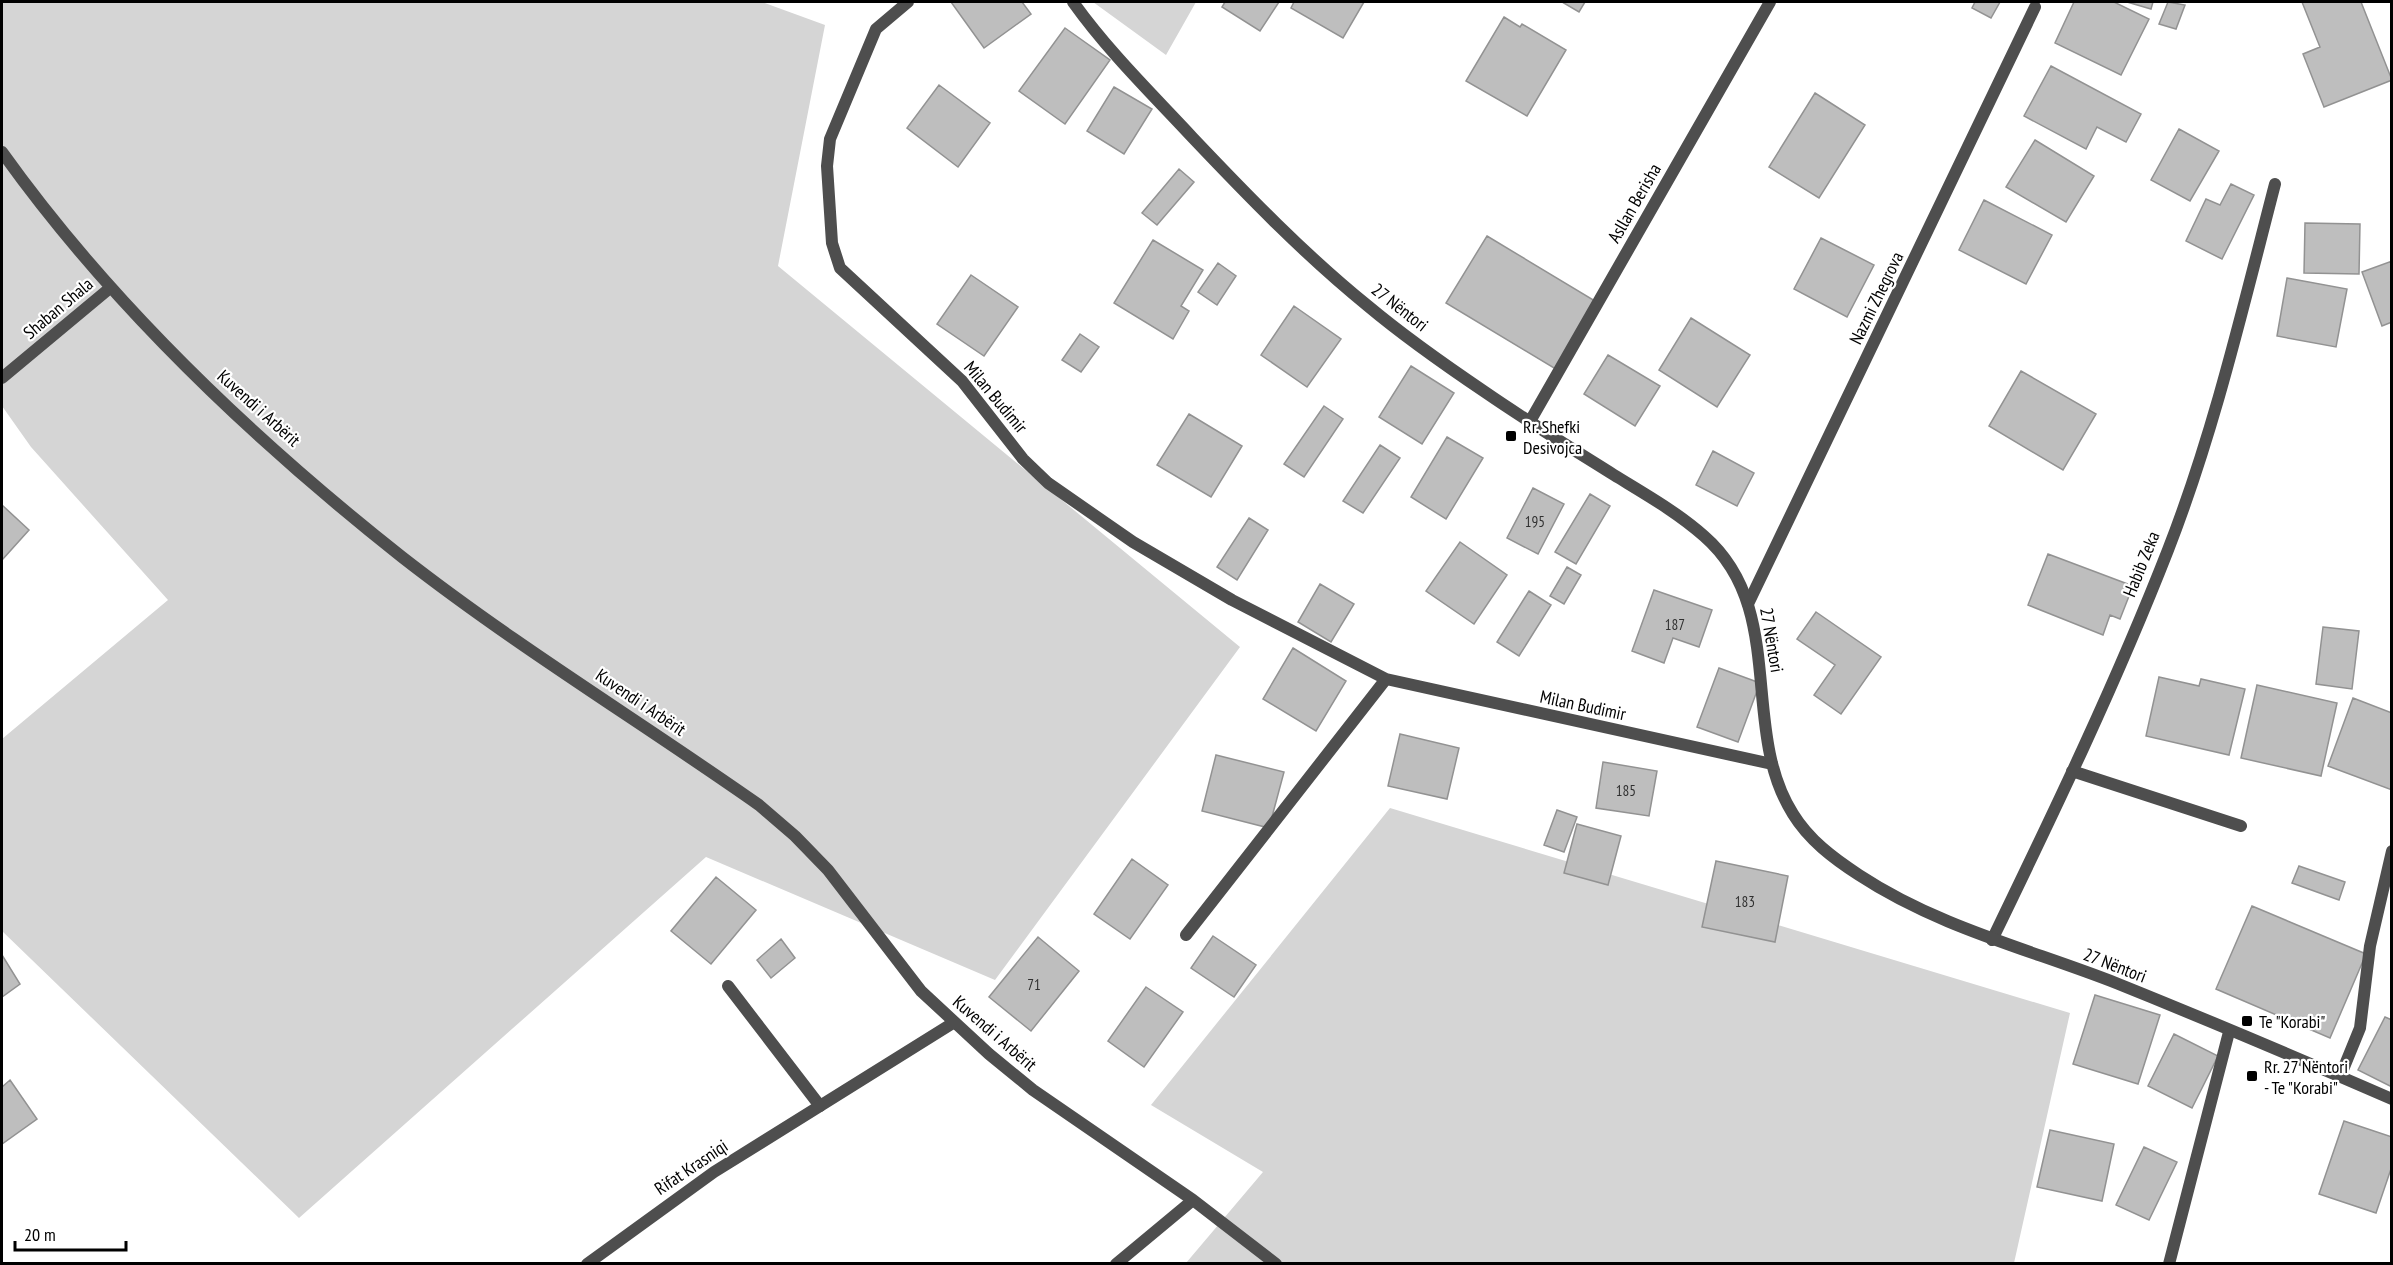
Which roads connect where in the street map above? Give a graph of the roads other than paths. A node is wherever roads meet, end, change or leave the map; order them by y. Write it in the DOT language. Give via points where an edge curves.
graph roads {
  1 [pos="908,2"];
  2 [pos="1072,2"];
  3 [pos="1770,2"];
  4 [pos="2035,7"];
  5 [pos="2,152"];
  6 [pos="2275,184"];
  7 [pos="110,288"];
  8 [pos="2,378"];
  9 [pos="1529,423"];
  10 [pos="1748,604"];
  11 [pos="1386,679"];
  12 [pos="1772,764"];
  13 [pos="2072,771"];
  14 [pos="2241,826"];
  15 [pos="2391,851"];
  16 [pos="1186,935"];
  17 [pos="1992,940"];
  18 [pos="728,986"];
  19 [pos="953,1023"];
  20 [pos="2229,1032"];
  21 [pos="2340,1077"];
  22 [pos="2391,1099"];
  23 [pos="820,1106"];
  24 [pos="1193,1200"];
  25 [pos="587,1263"];
  26 [pos="1116,1263"];
  27 [pos="1276,1263"];
  28 [pos="2169,1263"];
  1 -- 11 [label="street, Milan Budimir" via="876,29 830,140 827,166 832,243 840,268 962,381 1023,459 1048,483 1133,542 1232,600"];
  2 -- 9 [label="street, 27 Nëntori" via="1119,60 1299,246 1369,307"];
  3 -- 9 [label="street, Asllan Berisha"];
  4 -- 10 [label="street, Nazmi Zhegrova"];
  5 -- 7 [label="street, Kuvendi i Arbërit" via="38,204"];
  6 -- 13 [label="street, Habib Zeka" via="2199,461 2168,550"];
  7 -- 8 [label="street, Shaban Shala"];
  7 -- 19 [label="street, Kuvendi i Arbërit" via="249,425 402,557 759,805 795,836 828,870 921,991"];
  9 -- 10 [label="street, 27 Nëntori" via="1701,533 1721,552"];
  10 -- 12 [label="street, 27 Nëntori" via="1754,621"];
  11 -- 12 [label="street, Milan Budimir"];
  11 -- 16 [label="street"];
  12 -- 17 [label="street, 27 Nëntori" via="1792,813 1830,855 1882,890"];
  13 -- 14 [label="street"];
  13 -- 17 [label="street, Habib Zeka"];
  15 -- 21 [label="street" via="2370,946 2360,1028"];
  17 -- 20 [label="street, 27 Nëntori" via="2114,982"];
  18 -- 23 [label="street"];
  19 -- 23 [label="street, Rifat Krasniqi"];
  19 -- 24 [label="street, Kuvendi i Arbërit" via="1033,1090"];
  20 -- 21 [label="street, 27 Nëntori"];
  20 -- 28 [label="street"];
  21 -- 22 [label="street, 27 Nëntori"];
  23 -- 25 [label="street, Rifat Krasniqi" via="714,1172"];
  24 -- 26 [label="street"];
  24 -- 27 [label="street, Kuvendi i Arbërit"];
}
